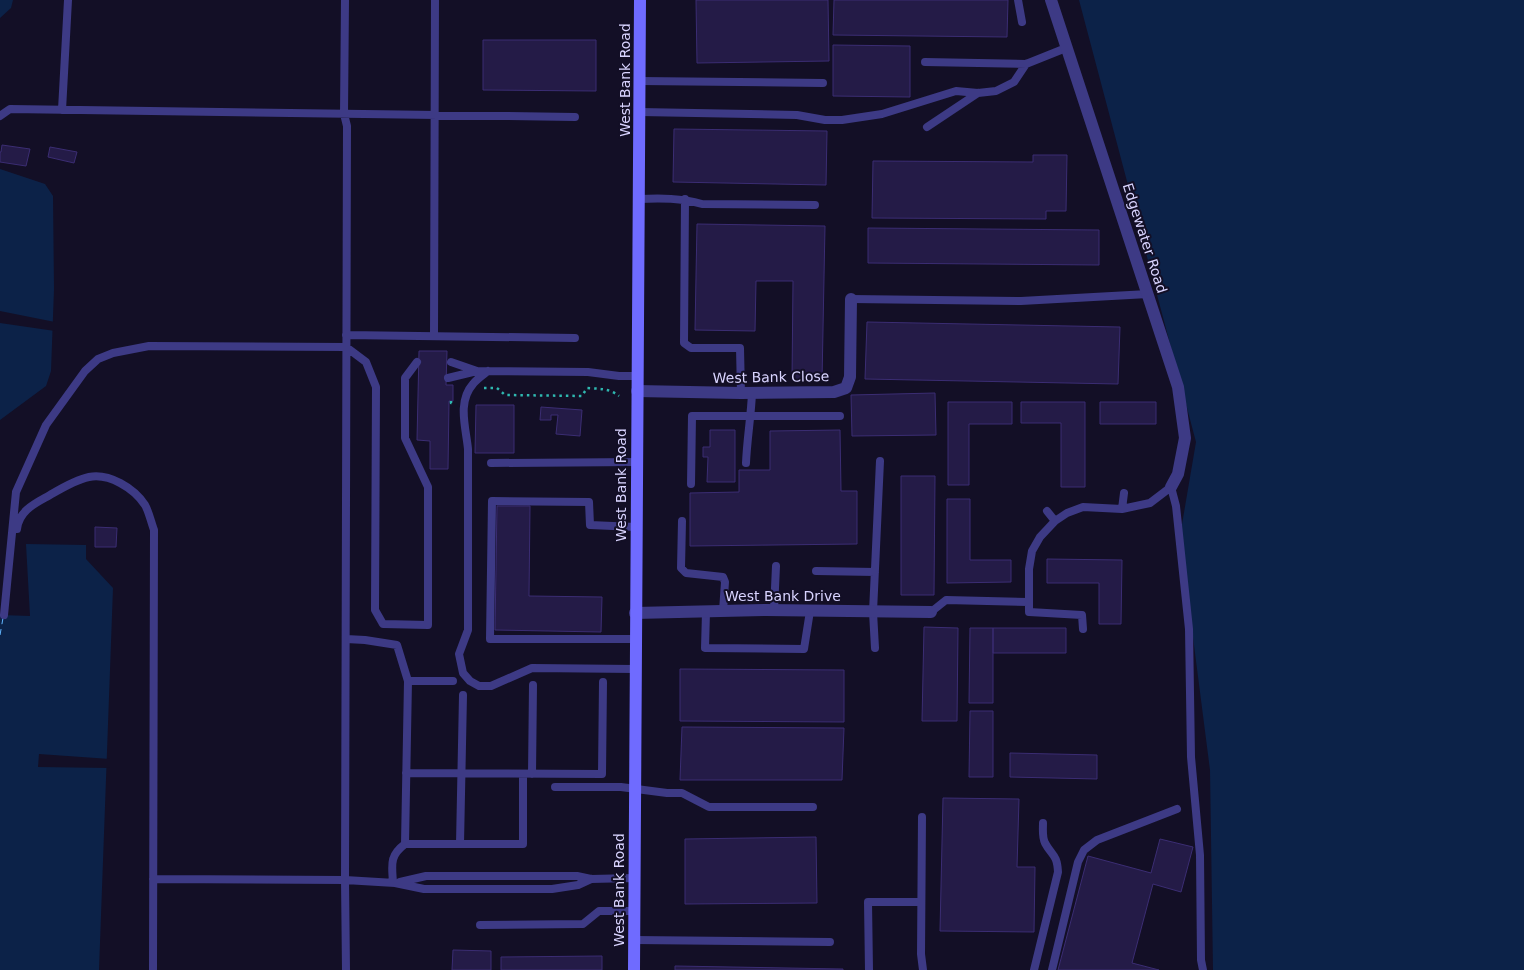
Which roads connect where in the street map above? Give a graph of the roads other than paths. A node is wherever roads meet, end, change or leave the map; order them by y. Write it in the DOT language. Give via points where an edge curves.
graph roads {
  1 [pos="68,0"];
  2 [pos="345,0"];
  3 [pos="435,0"];
  4 [pos="640,0"];
  5 [pos="1018,0"];
  6 [pos="1050,0"];
  7 [pos="1022,22"];
  8 [pos="1066,48"];
  9 [pos="925,62"];
  10 [pos="1026,64"];
  11 [pos="640,81"];
  12 [pos="823,83"];
  13 [pos="978,94"];
  14 [pos="62,110"];
  15 [pos="640,112"];
  16 [pos="344,114"];
  17 [pos="436,115"];
  18 [pos="0,116"];
  19 [pos="575,117"];
  20 [pos="927,127"];
  21 [pos="639,199"];
  22 [pos="685,200"];
  23 [pos="815,205"];
  24 [pos="1148,294"];
  25 [pos="851,299"];
  26 [pos="346,335"];
  27 [pos="434,336"];
  28 [pos="575,338"];
  29 [pos="346,347"];
  30 [pos="417,362"];
  31 [pos="451,362"];
  32 [pos="477,370"];
  33 [pos="488,371"];
  34 [pos="637,376"];
  35 [pos="416,377"];
  36 [pos="405,378"];
  37 [pos="448,378"];
  38 [pos="637,391"];
  39 [pos="747,393"];
  40 [pos="752,415"];
  41 [pos="840,416"];
  42 [pos="880,460"];
  43 [pos="491,462"];
  44 [pos="637,462"];
  45 [pos="746,463"];
  46 [pos="691,484"];
  47 [pos="1171,487"];
  48 [pos="1124,493"];
  49 [pos="1122,509"];
  50 [pos="1047,511"];
  51 [pos="682,521"];
  52 [pos="1055,521"];
  53 [pos="636,527"];
  54 [pos="776,566"];
  55 [pos="816,571"];
  56 [pos="875,572"];
  57 [pos="1028,602"];
  58 [pos="774,610"];
  59 [pos="723,611"];
  60 [pos="810,611"];
  61 [pos="706,612"];
  62 [pos="873,612"];
  63 [pos="932,612"];
  64 [pos="635,613"];
  65 [pos="1083,629"];
  66 [pos="346,639"];
  67 [pos="635,639"];
  68 [pos="875,648"];
  69 [pos="635,669"];
  70 [pos="408,681"];
  71 [pos="453,681"];
  72 [pos="603,682"];
  73 [pos="533,685"];
  74 [pos="463,695"];
  75 [pos="406,773"];
  76 [pos="461,773"];
  77 [pos="523,774"];
  78 [pos="532,774"];
  79 [pos="555,787"];
  80 [pos="634,789"];
  81 [pos="813,807"];
  82 [pos="1177,810"];
  83 [pos="922,816"];
  84 [pos="1043,823"];
  85 [pos="405,844"];
  86 [pos="460,844"];
  87 [pos="634,878"];
  88 [pos="153,879"];
  89 [pos="590,879"];
  90 [pos="345,880"];
  91 [pos="394,883"];
  92 [pos="921,902"];
  93 [pos="634,911"];
  94 [pos="480,925"];
  95 [pos="634,940"];
  96 [pos="830,942"];
  97 [pos="153,970"];
  98 [pos="346,970"];
  99 [pos="634,970"];
  100 [pos="868,970"];
  101 [pos="922,970"];
  102 [pos="1034,970"];
  103 [pos="1052,970"];
  104 [pos="1203,970"];
  1 -- 14 [label="lane"];
  2 -- 16 [label="lane"];
  3 -- 17 [label="lane"];
  4 -- 11 [label="street, West Bank Road"];
  5 -- 7 [label="lane"];
  6 -- 8 [label="street, Edgewater Road"];
  8 -- 10 [label="lane"];
  8 -- 24 [label="street, Edgewater Road"];
  9 -- 10 [label="lane"];
  10 -- 13 [label="lane" via="1014,82 996,91"];
  11 -- 12 [label="lane"];
  11 -- 15 [label="street, West Bank Road"];
  13 -- 15 [label="lane" via="956,91 882,114 842,120 797,115"];
  13 -- 20 [label="lane"];
  14 -- 16 [label="lane"];
  14 -- 18 [label="lane" via="10,110"];
  15 -- 21 [label="street, West Bank Road"];
  16 -- 17 [label="lane"];
  16 -- 26 [label="lane" via="347,126"];
  17 -- 19 [label="lane"];
  17 -- 27 [label="lane"];
  21 -- 22 [label="lane"];
  21 -- 34 [label="street, West Bank Road"];
  22 -- 23 [label="lane" via="702,204"];
  22 -- 39 [label="lane" via="684,343 691,348 740,348"];
  24 -- 25 [label="lane" via="1021,301"];
  24 -- 47 [label="street, Edgewater Road" via="1178,387 1184,429 1178,474"];
  25 -- 39 [label="street, West Bank Close" via="850,377 846,388 834,392"];
  26 -- 27 [label="lane"];
  26 -- 29 [label="lane"];
  27 -- 28 [label="lane"];
  29 -- 36 [label="lane" via="366,362 376,387 375,610 383,624 428,625 428,487 405,438"];
  29 -- 66 [label="lane"];
  29 -- 88 [label="lane" via="149,346 98,359 85,371 46,425 16,492 6,615 18,522 28,508 90,476 107,477 129,488 145,505 154,530"];
  30 -- 36 [label="lane"];
  31 -- 32 [label="lane"];
  32 -- 33 [label="lane"];
  32 -- 37 [label="lane"];
  33 -- 34 [label="lane"];
  33 -- 69 [label="lane" via="472,385 464,403 468,449 468,630 459,654 463,673 480,686 491,686 532,668"];
  34 -- 38 [label="street, West Bank Road"];
  35 -- 36 [label="lane"];
  38 -- 39 [label="street, West Bank Close"];
  38 -- 44 [label="street, West Bank Road"];
  39 -- 40 [label="lane"];
  40 -- 41 [label="lane"];
  40 -- 45 [label="lane"];
  40 -- 46 [label="lane" via="692,416"];
  42 -- 56 [label="lane"];
  43 -- 44 [label="lane"];
  44 -- 53 [label="street, West Bank Road"];
  47 -- 49 [label="lane" via="1150,504"];
  47 -- 104 [label="lane" via="1176,506 1189,629 1191,757 1200,855"];
  48 -- 49 [label="lane"];
  49 -- 52 [label="lane" via="1084,507"];
  50 -- 52 [label="lane"];
  51 -- 59 [label="lane" via="681,568 686,573 722,577 726,582"];
  52 -- 57 [label="lane" via="1032,551"];
  53 -- 64 [label="street, West Bank Road"];
  53 -- 67 [label="lane" via="590,525 589,502 492,501 490,639"];
  54 -- 58 [label="lane"];
  55 -- 56 [label="lane"];
  56 -- 62 [label="lane"];
  57 -- 63 [label="lane" via="946,600"];
  57 -- 65 [label="lane" via="1029,612 1082,615"];
  58 -- 59 [label="street, West Bank Drive"];
  58 -- 60 [label="street, West Bank Drive"];
  59 -- 61 [label="street, West Bank Drive"];
  60 -- 61 [label="lane" via="804,649 705,648"];
  60 -- 62 [label="street, West Bank Drive"];
  61 -- 64 [label="street, West Bank Drive"];
  62 -- 63 [label="street, West Bank Drive"];
  62 -- 68 [label="lane"];
  64 -- 67 [label="street, West Bank Road"];
  66 -- 70 [label="lane" via="397,645"];
  66 -- 90 [label="lane"];
  67 -- 69 [label="street, West Bank Road"];
  69 -- 80 [label="street, West Bank Road"];
  70 -- 71 [label="lane"];
  70 -- 75 [label="lane"];
  72 -- 78 [label="lane" via="602,774"];
  73 -- 78 [label="lane"];
  74 -- 76 [label="lane"];
  75 -- 76 [label="lane"];
  75 -- 85 [label="lane"];
  76 -- 77 [label="lane"];
  76 -- 86 [label="lane"];
  77 -- 78 [label="lane"];
  77 -- 86 [label="lane" via="523,844"];
  79 -- 80 [label="lane"];
  80 -- 81 [label="lane" via="682,793 709,807"];
  80 -- 87 [label="street, West Bank Road"];
  82 -- 103 [label="lane" via="1097,840 1084,850 1078,862"];
  83 -- 92 [label="lane"];
  84 -- 102 [label="lane" via="1043,838 1057,861 1058,872"];
  85 -- 86 [label="lane"];
  85 -- 91 [label="lane" via="392,860"];
  87 -- 89 [label="lane"];
  87 -- 93 [label="street, West Bank Road"];
  88 -- 90 [label="lane"];
  88 -- 97 [label="lane"];
  89 -- 91 [label="lane" via="577,876 426,876"];
  89 -- 91 [label="lane" via="578,885 552,889 424,889"];
  90 -- 91 [label="lane"];
  90 -- 98 [label="lane"];
  92 -- 100 [label="lane" via="868,902"];
  92 -- 101 [label="lane"];
  93 -- 94 [label="lane" via="599,911 583,924"];
  93 -- 95 [label="street, West Bank Road"];
  95 -- 96 [label="lane"];
  95 -- 99 [label="street, West Bank Road"];
}
